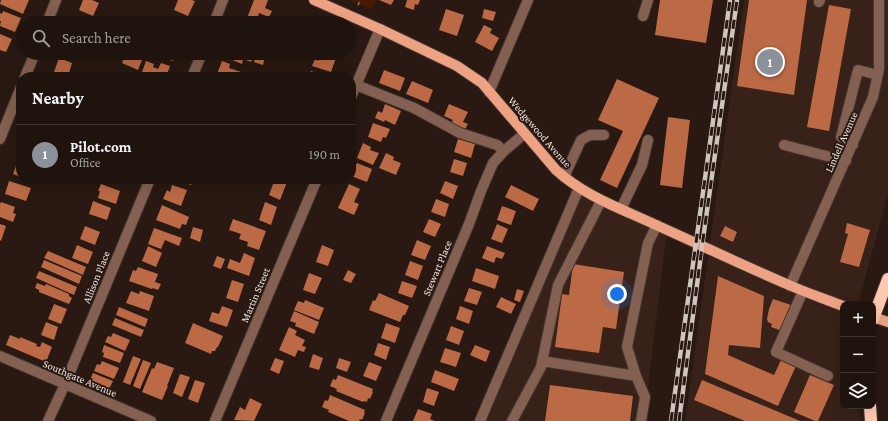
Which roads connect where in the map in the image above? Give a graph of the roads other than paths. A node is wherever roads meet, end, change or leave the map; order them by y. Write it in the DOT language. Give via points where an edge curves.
graph roads {
  1 [pos="56,0"];
  2 [pos="223,0"];
  3 [pos="314,0"];
  4 [pos="528,0"];
  5 [pos="648,0"];
  6 [pos="879,0"];
  7 [pos="50,16"];
  8 [pos="217,16"];
  9 [pos="350,16"];
  10 [pos="643,16"];
  11 [pos="356,18"];
  12 [pos="380,29"];
  13 [pos="32,60"];
  14 [pos="199,60"];
  15 [pos="27,72"];
  16 [pos="194,72"];
  17 [pos="878,75"];
  18 [pos="356,85"];
  19 [pos="489,92"];
  20 [pos="16,99"];
  21 [pos="524,134"];
  22 [pos="604,135"];
  23 [pos="0,139"];
  24 [pos="648,140"];
  25 [pos="784,145"];
  26 [pos="853,145"];
  27 [pos="504,151"];
  28 [pos="846,161"];
  29 [pos="564,177"];
  30 [pos="148,184"];
  31 [pos="314,184"];
  32 [pos="579,188"];
  33 [pos="601,201"];
  34 [pos="620,209"];
  35 [pos="657,225"];
  36 [pos="888,279"];
  37 [pos="790,286"];
  38 [pos="803,291"];
  39 [pos="840,305"];
  40 [pos="876,310"];
  41 [pos="876,319"];
  42 [pos="888,322"];
  43 [pos="0,356"];
  44 [pos="542,361"];
  45 [pos="636,376"];
  46 [pos="828,376"];
  47 [pos="65,384"];
  48 [pos="870,409"];
  49 [pos="48,421"];
  50 [pos="151,421"];
  51 [pos="215,421"];
  52 [pos="386,421"];
  53 [pos="480,421"];
  54 [pos="512,421"];
  55 [pos="641,421"];
  56 [pos="871,421"];
  1 -- 7 [label="street"];
  2 -- 8 [label="street"];
  3 -- 9 [label="main road, Wedgewood Avenue"];
  4 -- 19 [label="street"];
  5 -- 10 [label="street"];
  6 -- 17 [label="street, Lindell Avenue"];
  11 -- 12 [label="main road, Wedgewood Avenue"];
  12 -- 18 [label="street"];
  12 -- 19 [label="main road, Wedgewood Avenue" via="457,66 482,83"];
  13 -- 15 [label="street"];
  14 -- 16 [label="street"];
  17 -- 26 [label="street, Lindell Avenue" via="873,97"];
  17 -- 26 [label="street" via="858,70 841,137"];
  18 -- 27 [label="street" via="414,108 460,133 497,145"];
  19 -- 21 [label="main road, Wedgewood Avenue"];
  20 -- 23 [label="street"];
  21 -- 27 [label="street, Stewart Place"];
  21 -- 29 [label="main road, Wedgewood Avenue"];
  22 -- 29 [label="street" via="590,135 581,140"];
  24 -- 34 [label="street" via="642,165"];
  25 -- 28 [label="street"];
  26 -- 28 [label="street, Lindell Avenue"];
  27 -- 52 [label="street, Stewart Place" via="493,163"];
  28 -- 37 [label="street, Lindell Avenue"];
  29 -- 32 [label="main road, Wedgewood Avenue"];
  30 -- 47 [label="street, Allison Place"];
  31 -- 51 [label="street, Martin Street"];
  32 -- 33 [label="main road, Wedgewood Avenue"];
  32 -- 53 [label="street"];
  33 -- 34 [label="main road, Wedgewood Avenue"];
  33 -- 44 [label="street" via="558,285"];
  34 -- 35 [label="main road, Wedgewood Avenue"];
  35 -- 37 [label="main road, Wedgewood Avenue"];
  35 -- 45 [label="street" via="648,243 627,347"];
  36 -- 40 [label="highway"];
  37 -- 38 [label="main road, Wedgewood Avenue"];
  38 -- 39 [label="main road, Wedgewood Avenue"];
  38 -- 46 [label="street" via="776,352"];
  41 -- 42 [label="main road"];
  43 -- 47 [label="street, Southgate Avenue"];
  44 -- 45 [label="street"];
  44 -- 54 [label="street"];
  45 -- 55 [label="street" via="645,397"];
  47 -- 49 [label="street, Allison Place"];
  47 -- 50 [label="street, Southgate Avenue"];
  48 -- 56 [label="highway"];
}
